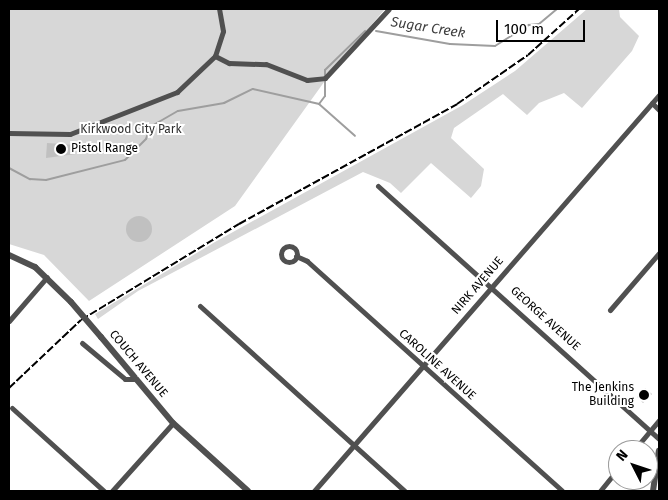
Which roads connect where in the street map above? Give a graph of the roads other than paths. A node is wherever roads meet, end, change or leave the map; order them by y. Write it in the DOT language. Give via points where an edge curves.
graph roads {
  1 [pos="220,9"];
  2 [pos="389,9"];
  3 [pos="216,56"];
  4 [pos="659,95"];
  5 [pos="652,103"];
  6 [pos="659,110"];
  7 [pos="9,133"];
  8 [pos="378,186"];
  9 [pos="659,253"];
  10 [pos="9,255"];
  11 [pos="296,256"];
  12 [pos="46,277"];
  13 [pos="491,284"];
  14 [pos="200,306"];
  15 [pos="610,310"];
  16 [pos="9,320"];
  17 [pos="82,343"];
  18 [pos="423,366"];
  19 [pos="134,379"];
  20 [pos="12,408"];
  21 [pos="659,420"];
  22 [pos="173,423"];
  23 [pos="652,429"];
  24 [pos="659,438"];
  25 [pos="643,440"];
  26 [pos="353,445"];
  27 [pos="659,450"];
  28 [pos="608,481"];
  29 [pos="104,491"];
  30 [pos="112,491"];
  31 [pos="248,491"];
  32 [pos="314,491"];
  33 [pos="405,491"];
  34 [pos="562,491"];
  35 [pos="600,491"];
  36 [pos="653,491"];
  1 -- 3 [label="street" via="223,32"];
  2 -- 3 [label="street" via="325,78 307,80 266,64 229,63"];
  3 -- 7 [label="street" via="177,92 123,116 70,134"];
  4 -- 5 [label="street, NIRK AVENUE"];
  5 -- 6 [label="street"];
  5 -- 13 [label="street, NIRK AVENUE"];
  8 -- 13 [label="street, GEORGE AVENUE"];
  9 -- 15 [label="street"];
  10 -- 12 [label="street, COUCH AVENUE"];
  11 -- 18 [label="street, CAROLINE AVENUE" via="307,261"];
  12 -- 16 [label="street"];
  12 -- 19 [label="street, COUCH AVENUE, bridge" via="71,302"];
  13 -- 18 [label="street, NIRK AVENUE"];
  13 -- 23 [label="street, GEORGE AVENUE"];
  14 -- 26 [label="street"];
  17 -- 19 [label="street" via="125,379"];
  18 -- 26 [label="street, NIRK AVENUE"];
  18 -- 34 [label="street, CAROLINE AVENUE"];
  19 -- 22 [label="street, COUCH AVENUE"];
  20 -- 29 [label="street"];
  21 -- 23 [label="street"];
  22 -- 30 [label="street"];
  22 -- 31 [label="street, COUCH AVENUE"];
  23 -- 24 [label="street, GEORGE AVENUE"];
  23 -- 25 [label="street"];
  26 -- 32 [label="street, NIRK AVENUE"];
  26 -- 33 [label="street"];
  27 -- 36 [label="street"];
  28 -- 35 [label="street"];
}
